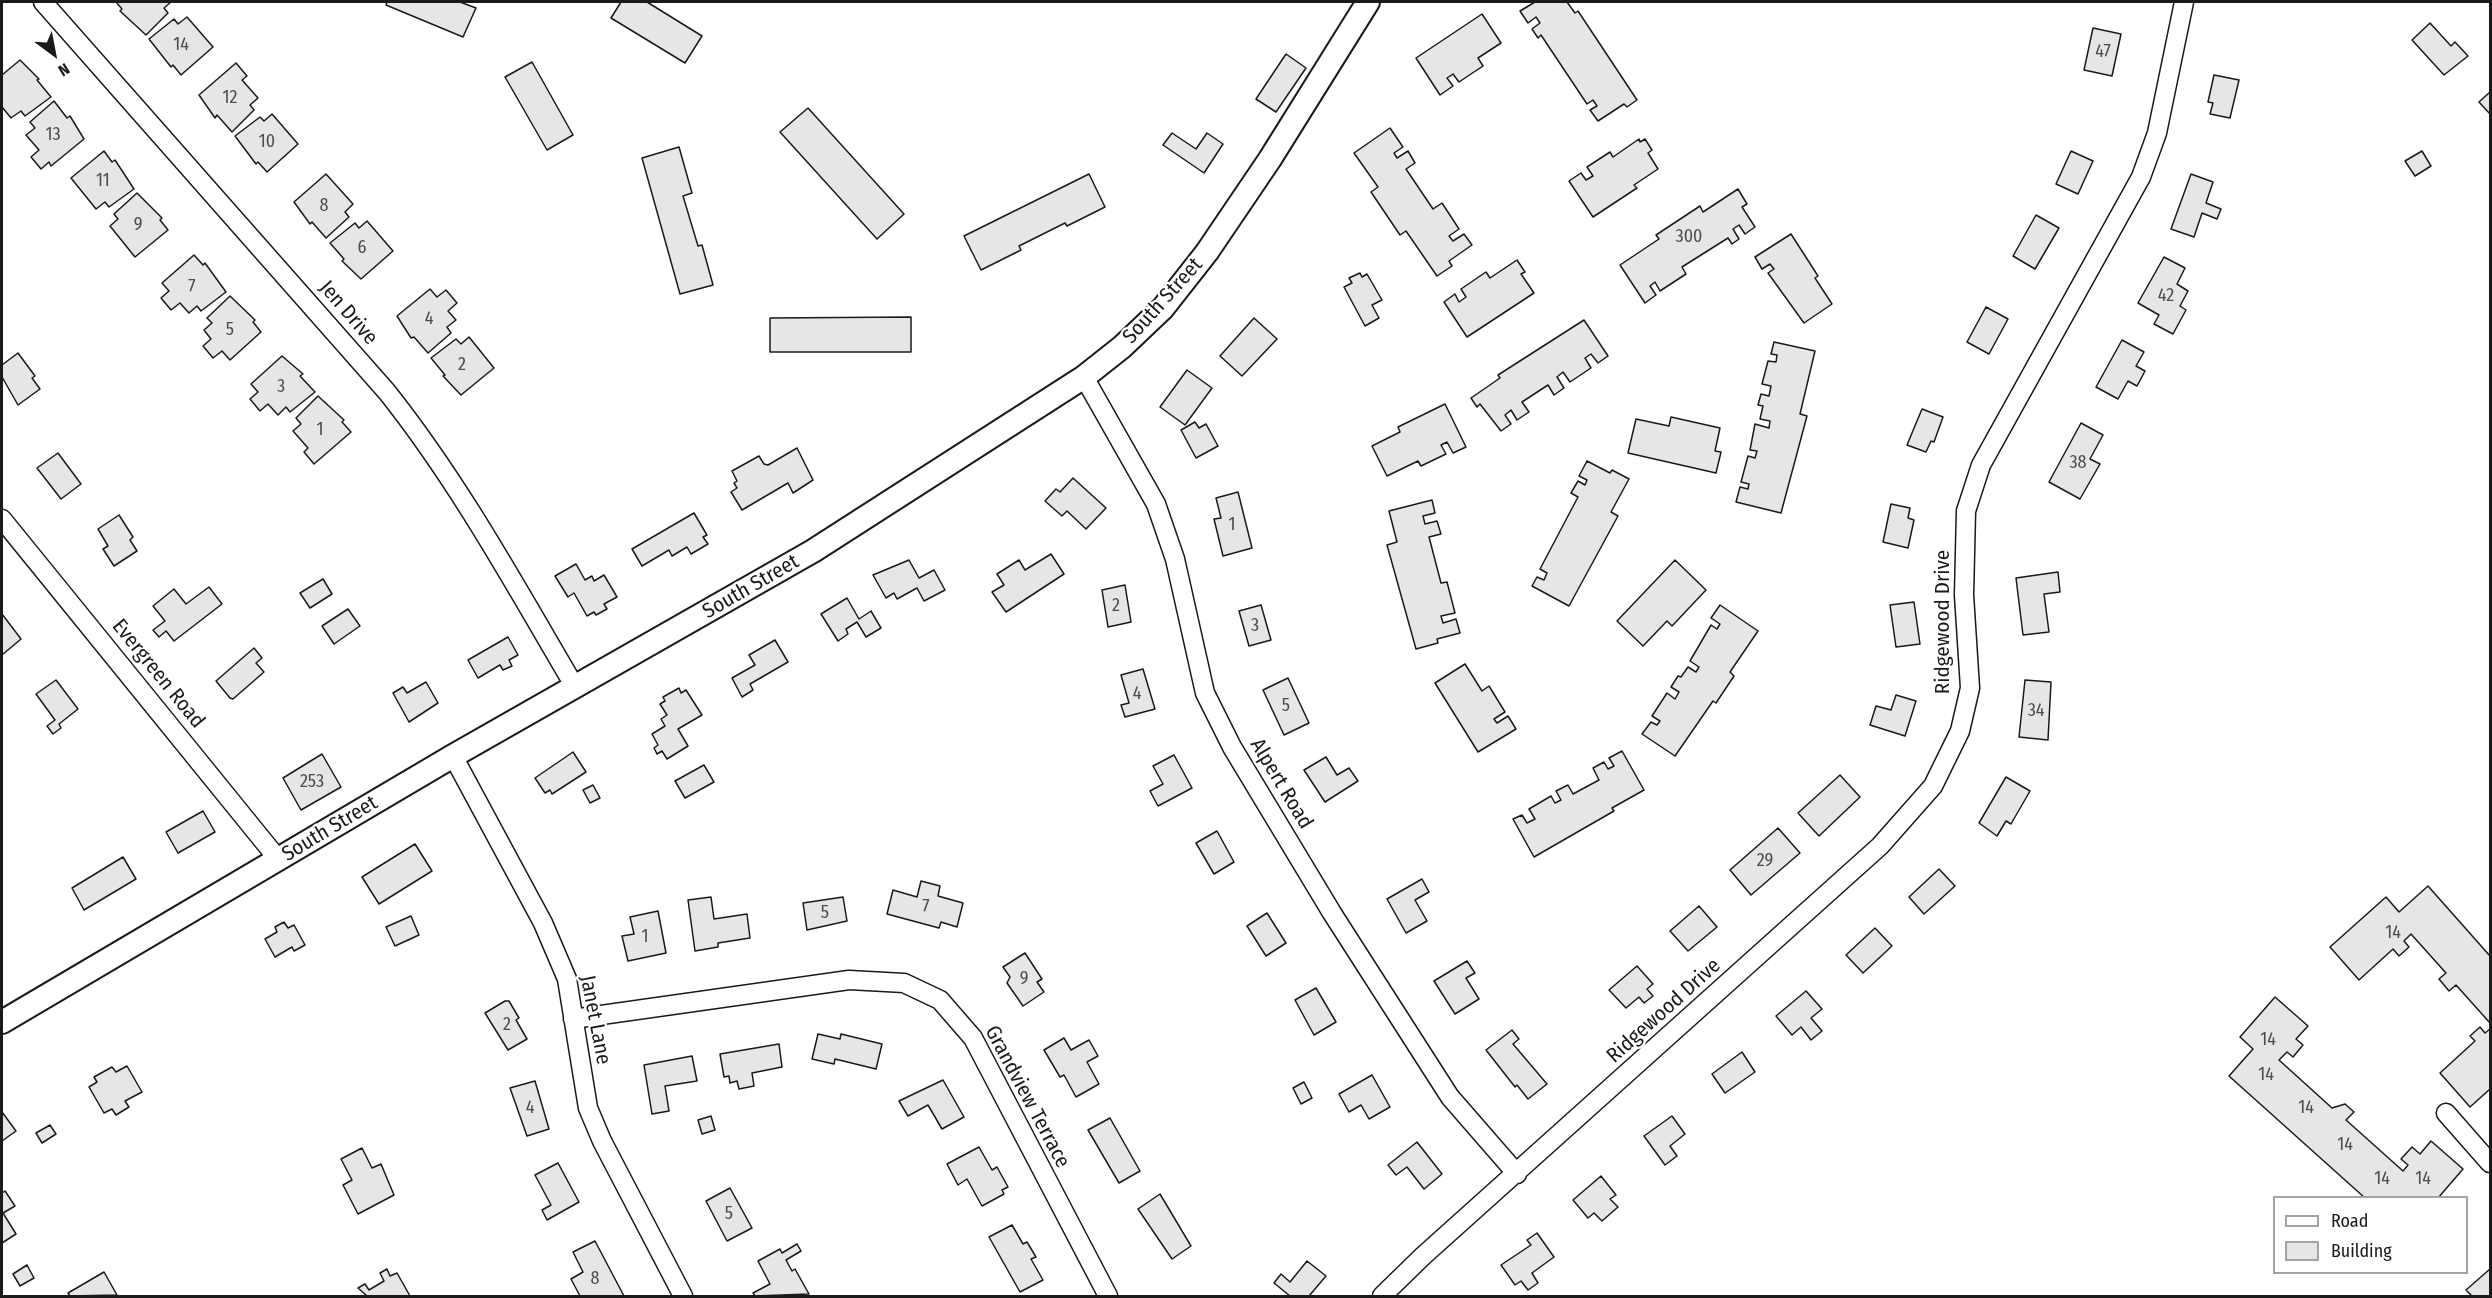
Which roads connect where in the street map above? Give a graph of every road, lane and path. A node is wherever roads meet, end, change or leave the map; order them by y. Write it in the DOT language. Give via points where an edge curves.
graph roads {
  1 [pos="43,2"];
  2 [pos="1368,2"];
  3 [pos="2184,2"];
  4 [pos="1084,377"];
  5 [pos="2,519"];
  6 [pos="575,687"];
  7 [pos="453,756"];
  8 [pos="278,859"];
  9 [pos="573,1018"];
  10 [pos="2,1022"];
  11 [pos="2446,1113"];
  12 [pos="2490,1163"];
  13 [pos="1517,1174"];
  14 [pos="683,1296"];
  15 [pos="1108,1296"];
  16 [pos="1382,1296"];
  1 -- 6 [label="street, Jen Drive" via="424,439 477,520"];
  2 -- 4 [label="street, South Street" via="1207,252 1163,308"];
  3 -- 13 [label="street, Ridgewood Drive" via="2157,133 2141,177 1981,465 1966,511 1964,596 1970,688 1960,731 1933,786 1880,846"];
  4 -- 6 [label="street, South Street" via="813,551"];
  4 -- 13 [label="street, Alpert Road" via="1156,504 1175,559 1205,693 1232,747 1450,1097"];
  5 -- 8 [label="street, Evergreen Road"];
  6 -- 7 [label="street, South Street"];
  7 -- 8 [label="street, South Street"];
  7 -- 9 [label="street, Janet Lane" via="543,923 567,979"];
  8 -- 10 [label="street, South Street"];
  9 -- 14 [label="street, Janet Lane" via="588,1108"];
  9 -- 15 [label="street, Grandview Terrace" via="849,980 904,983 940,1000 973,1038"];
  11 -- 12 [label="street"];
  13 -- 16 [label="street, Ridgewood Drive"];
}
